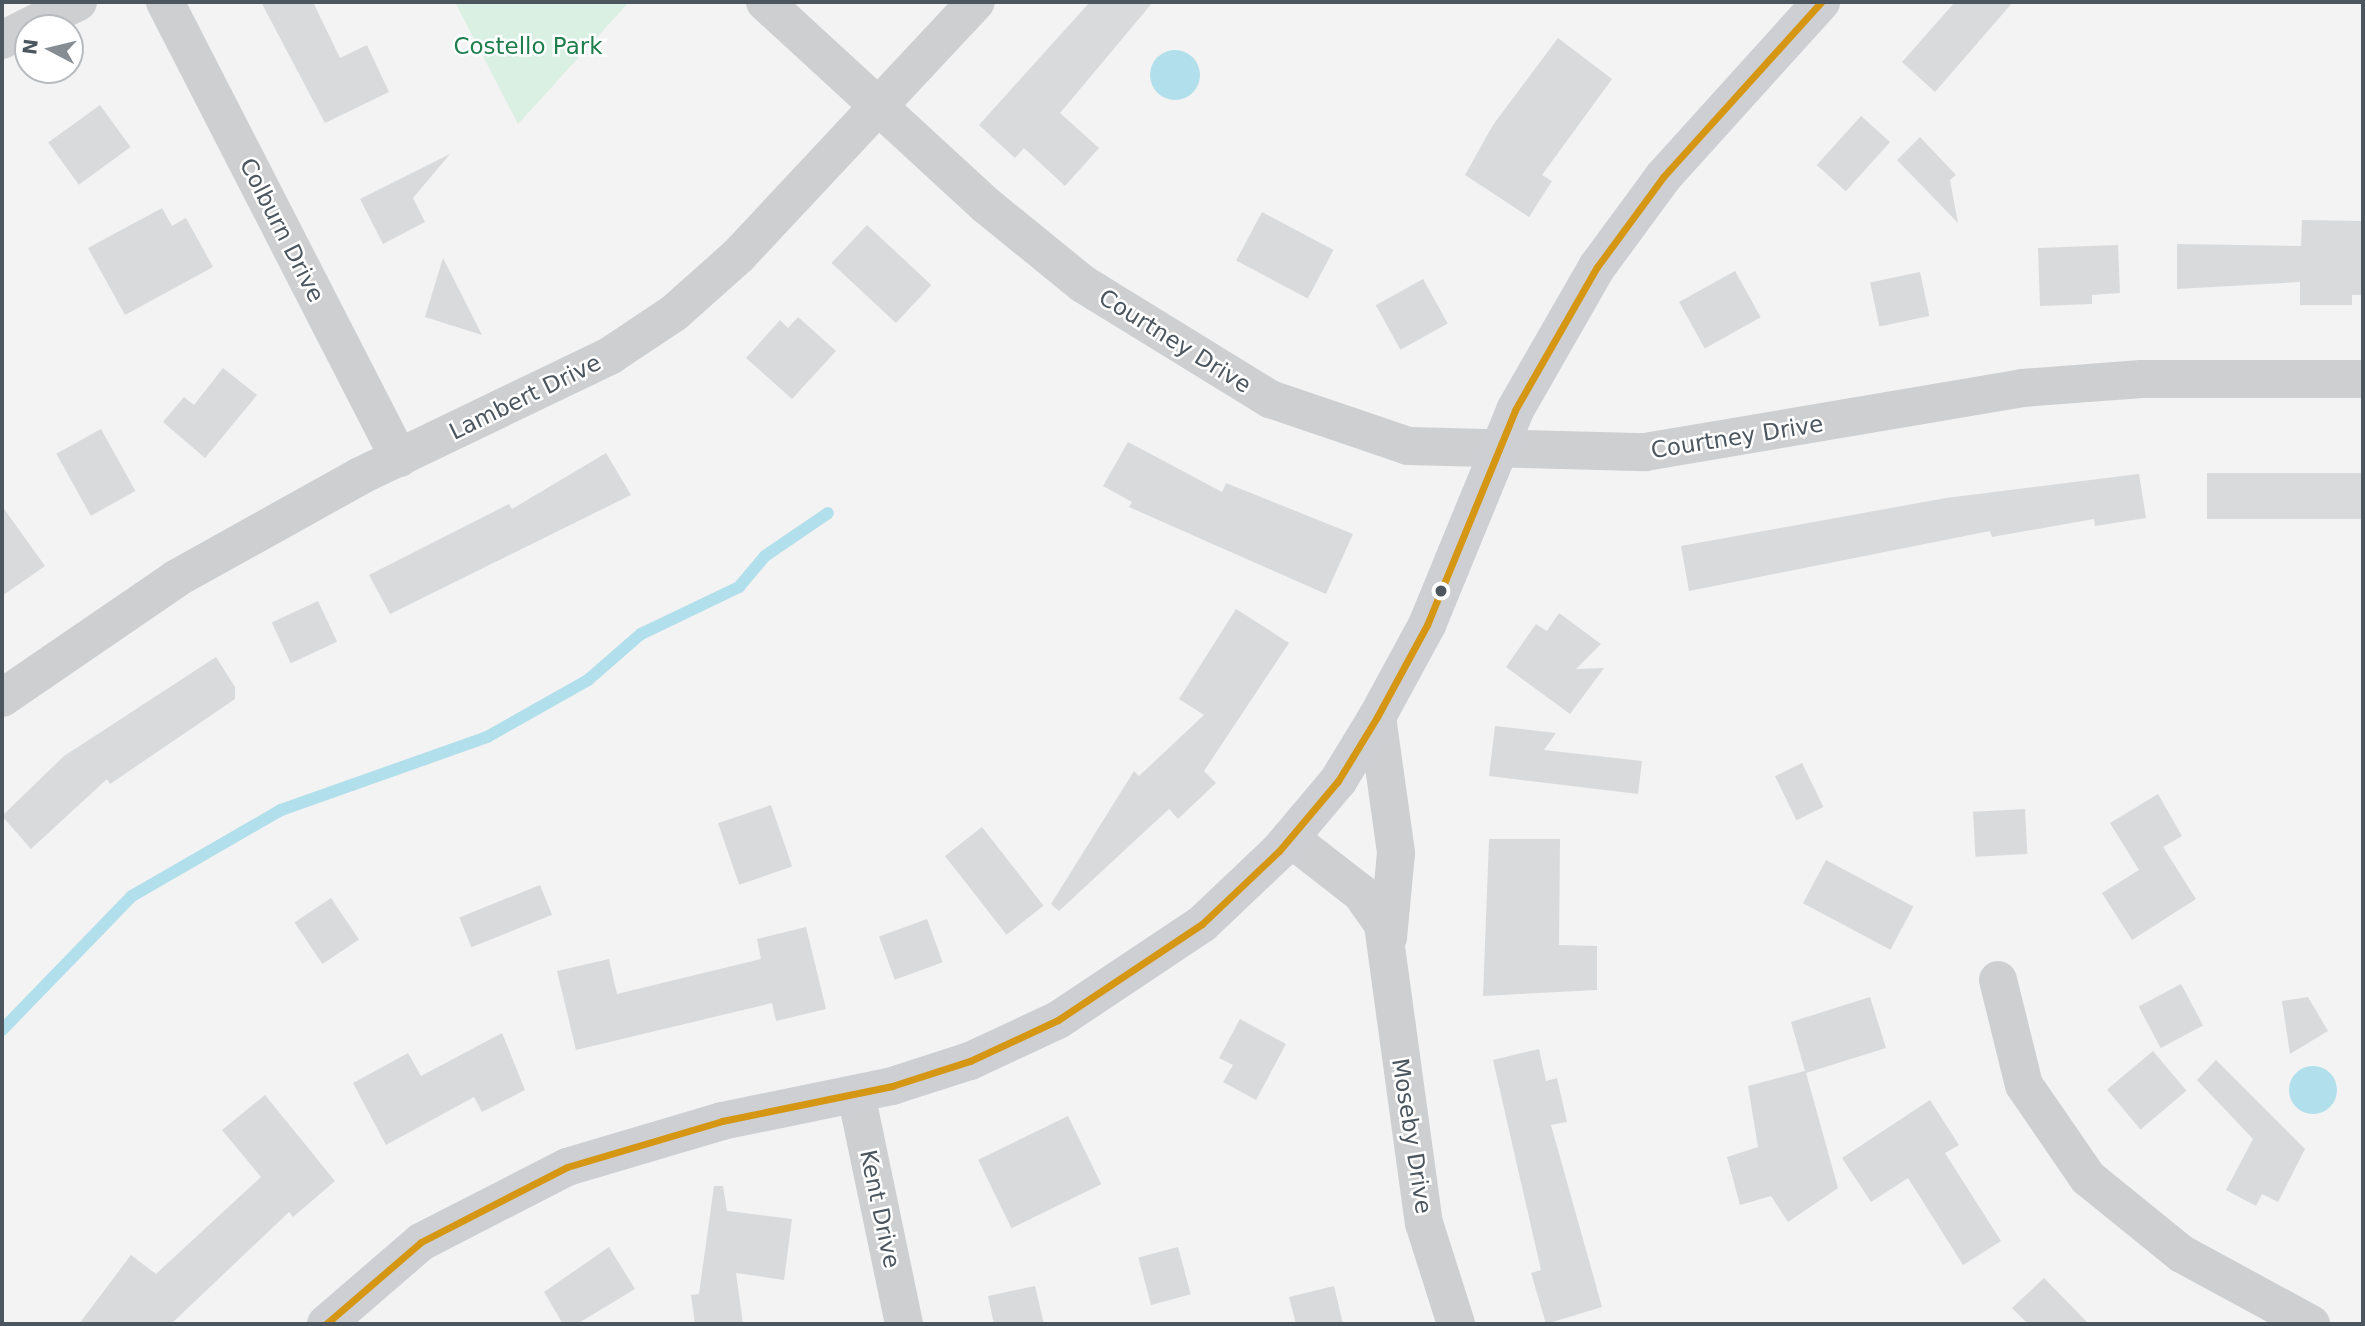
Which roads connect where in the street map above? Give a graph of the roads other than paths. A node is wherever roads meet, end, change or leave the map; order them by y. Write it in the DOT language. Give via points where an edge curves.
graph roads {
  1 [pos="78,2"];
  2 [pos="166,2"];
  3 [pos="765,2"];
  4 [pos="976,2"];
  5 [pos="1821,2"];
  6 [pos="2,40"];
  7 [pos="879,107"];
  8 [pos="2363,379"];
  9 [pos="1498,450"];
  10 [pos="399,458"];
  11 [pos="2,698"];
  12 [pos="1377,717"];
  13 [pos="1290,838"];
  14 [pos="1388,944"];
  15 [pos="1998,980"];
  16 [pos="856,1094"];
  17 [pos="326,1324"];
  18 [pos="904,1324"];
  19 [pos="1455,1324"];
  20 [pos="2311,1324"];
  1 -- 6 [label="street"];
  2 -- 10 [label="street, Colburn Drive"];
  3 -- 7 [label="street, Courtney Drive"];
  4 -- 7 [label="street, Lambert Drive"];
  5 -- 9 [label="main road" via="1664,177 1597,267 1532,373"];
  7 -- 9 [label="street, Courtney Drive" via="1044,254 1224,374 1299,412 1391,442"];
  7 -- 10 [label="street, Lambert Drive" via="738,256 674,313 611,355"];
  8 -- 9 [label="street, Courtney Drive" via="2142,379 2022,388 1684,449"];
  9 -- 12 [label="main road" via="1427,625"];
  10 -- 11 [label="street, Lambert Drive" via="177,578"];
  12 -- 13 [label="main road" via="1338,781"];
  12 -- 14 [label="street, Moseby Drive" via="1396,853"];
  13 -- 14 [label="street, Moseby Drive" via="1374,906"];
  13 -- 16 [label="main road" via="1202,924 1058,1020 970,1061"];
  14 -- 19 [label="street, Moseby Drive" via="1424,1223"];
  15 -- 20 [label="street" via="2024,1086 2088,1178 2182,1254"];
  16 -- 17 [label="main road" via="722,1121 567,1167 421,1242"];
  16 -- 18 [label="street, Kent Drive"];
}
